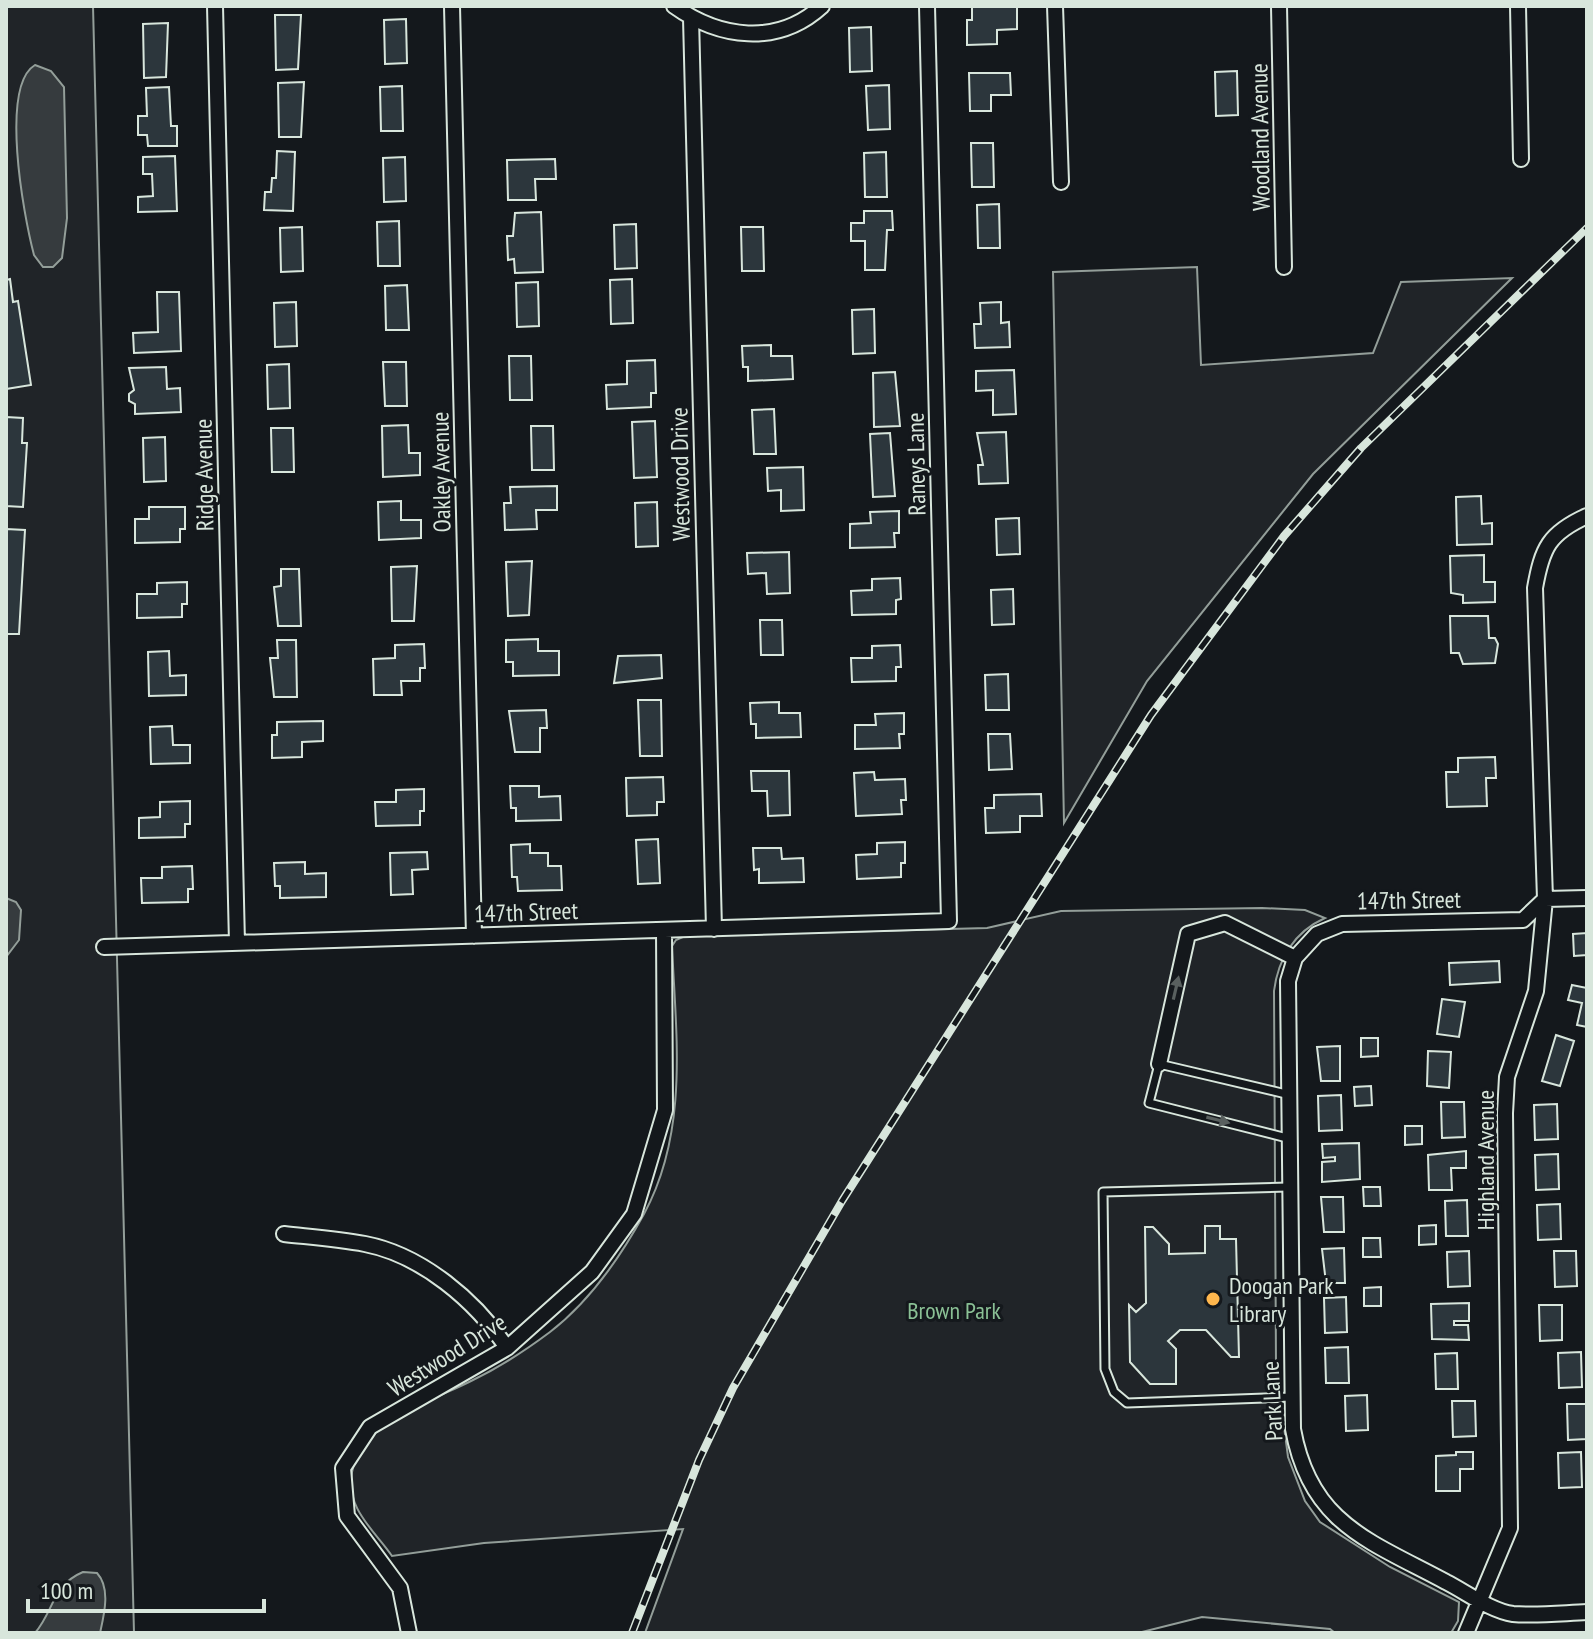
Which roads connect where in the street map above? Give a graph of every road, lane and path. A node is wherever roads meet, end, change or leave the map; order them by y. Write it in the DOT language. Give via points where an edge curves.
graph roads {
  1 [pos="215,6"];
  2 [pos="452,6"];
  3 [pos="674,6"];
  4 [pos="822,6"];
  5 [pos="927,6"];
  6 [pos="1055,6"];
  7 [pos="1279,6"];
  8 [pos="1518,6"];
  9 [pos="691,18"];
  10 [pos="1521,159"];
  11 [pos="1061,182"];
  12 [pos="1284,267"];
  13 [pos="1587,516"];
  14 [pos="1587,898"];
  15 [pos="1545,899"];
  16 [pos="949,921"];
  17 [pos="714,929"];
  18 [pos="664,930"];
  19 [pos="474,936"];
  20 [pos="237,943"];
  21 [pos="104,947"];
  22 [pos="1295,958"];
  23 [pos="1159,1064"];
  24 [pos="1286,1094"];
  25 [pos="1287,1138"];
  26 [pos="1288,1187"];
  27 [pos="284,1234"];
  28 [pos="507,1348"];
  29 [pos="1292,1397"];
  30 [pos="1482,1601"];
  31 [pos="1587,1612"];
  32 [pos="409,1633"];
  33 [pos="1466,1633"];
  1 -- 20 [label="street, Ridge Avenue"];
  2 -- 19 [label="street, Oakley Avenue"];
  3 -- 9 [label="street"];
  4 -- 9 [label="street" via="792,26 749,35 706,27"];
  5 -- 16 [label="street, Raneys Lane"];
  6 -- 11 [label="street"];
  7 -- 12 [label="street, Woodland Avenue"];
  8 -- 10 [label="street"];
  9 -- 17 [label="street, Westwood Drive"];
  13 -- 15 [label="street, Highland Avenue" via="1567,525 1542,550 1535,588"];
  14 -- 15 [label="street"];
  15 -- 22 [label="street, 147th Street" via="1523,920 1342,924 1317,934"];
  15 -- 30 [label="street, Highland Avenue" via="1536,991 1507,1077 1510,1528"];
  16 -- 17 [label="street, 147th Street"];
  17 -- 18 [label="street, 147th Street"];
  18 -- 19 [label="street, 147th Street"];
  18 -- 28 [label="street, Westwood Drive" via="665,1110 634,1214 592,1272"];
  19 -- 20 [label="street, 147th Street"];
  20 -- 21 [label="street, 147th Street"];
  23 -- 22 [label="street, one-way" via="1188,934 1225,923"];
  22 -- 24 [label="street, Park Lane" via="1288,981"];
  23 -- 24 [label="lane"];
  23 -- 25 [label="lane, one-way" via="1149,1103"];
  24 -- 25 [label="street, Park Lane"];
  25 -- 26 [label="street, Park Lane"];
  26 -- 29 [label="street, Park Lane"];
  26 -- 29 [label="lane" via="1103,1192 1105,1369 1114,1392 1127,1403"];
  27 -- 28 [label="street" via="368,1244 422,1267 475,1307"];
  28 -- 32 [label="street, Westwood Drive" via="370,1427 343,1468 347,1516 400,1588"];
  29 -- 30 [label="street, Park Lane" via="1304,1471 1346,1528"];
  30 -- 31 [label="street, Park Lane" via="1510,1614"];
  30 -- 33 [label="street, Highland Avenue"];
}
